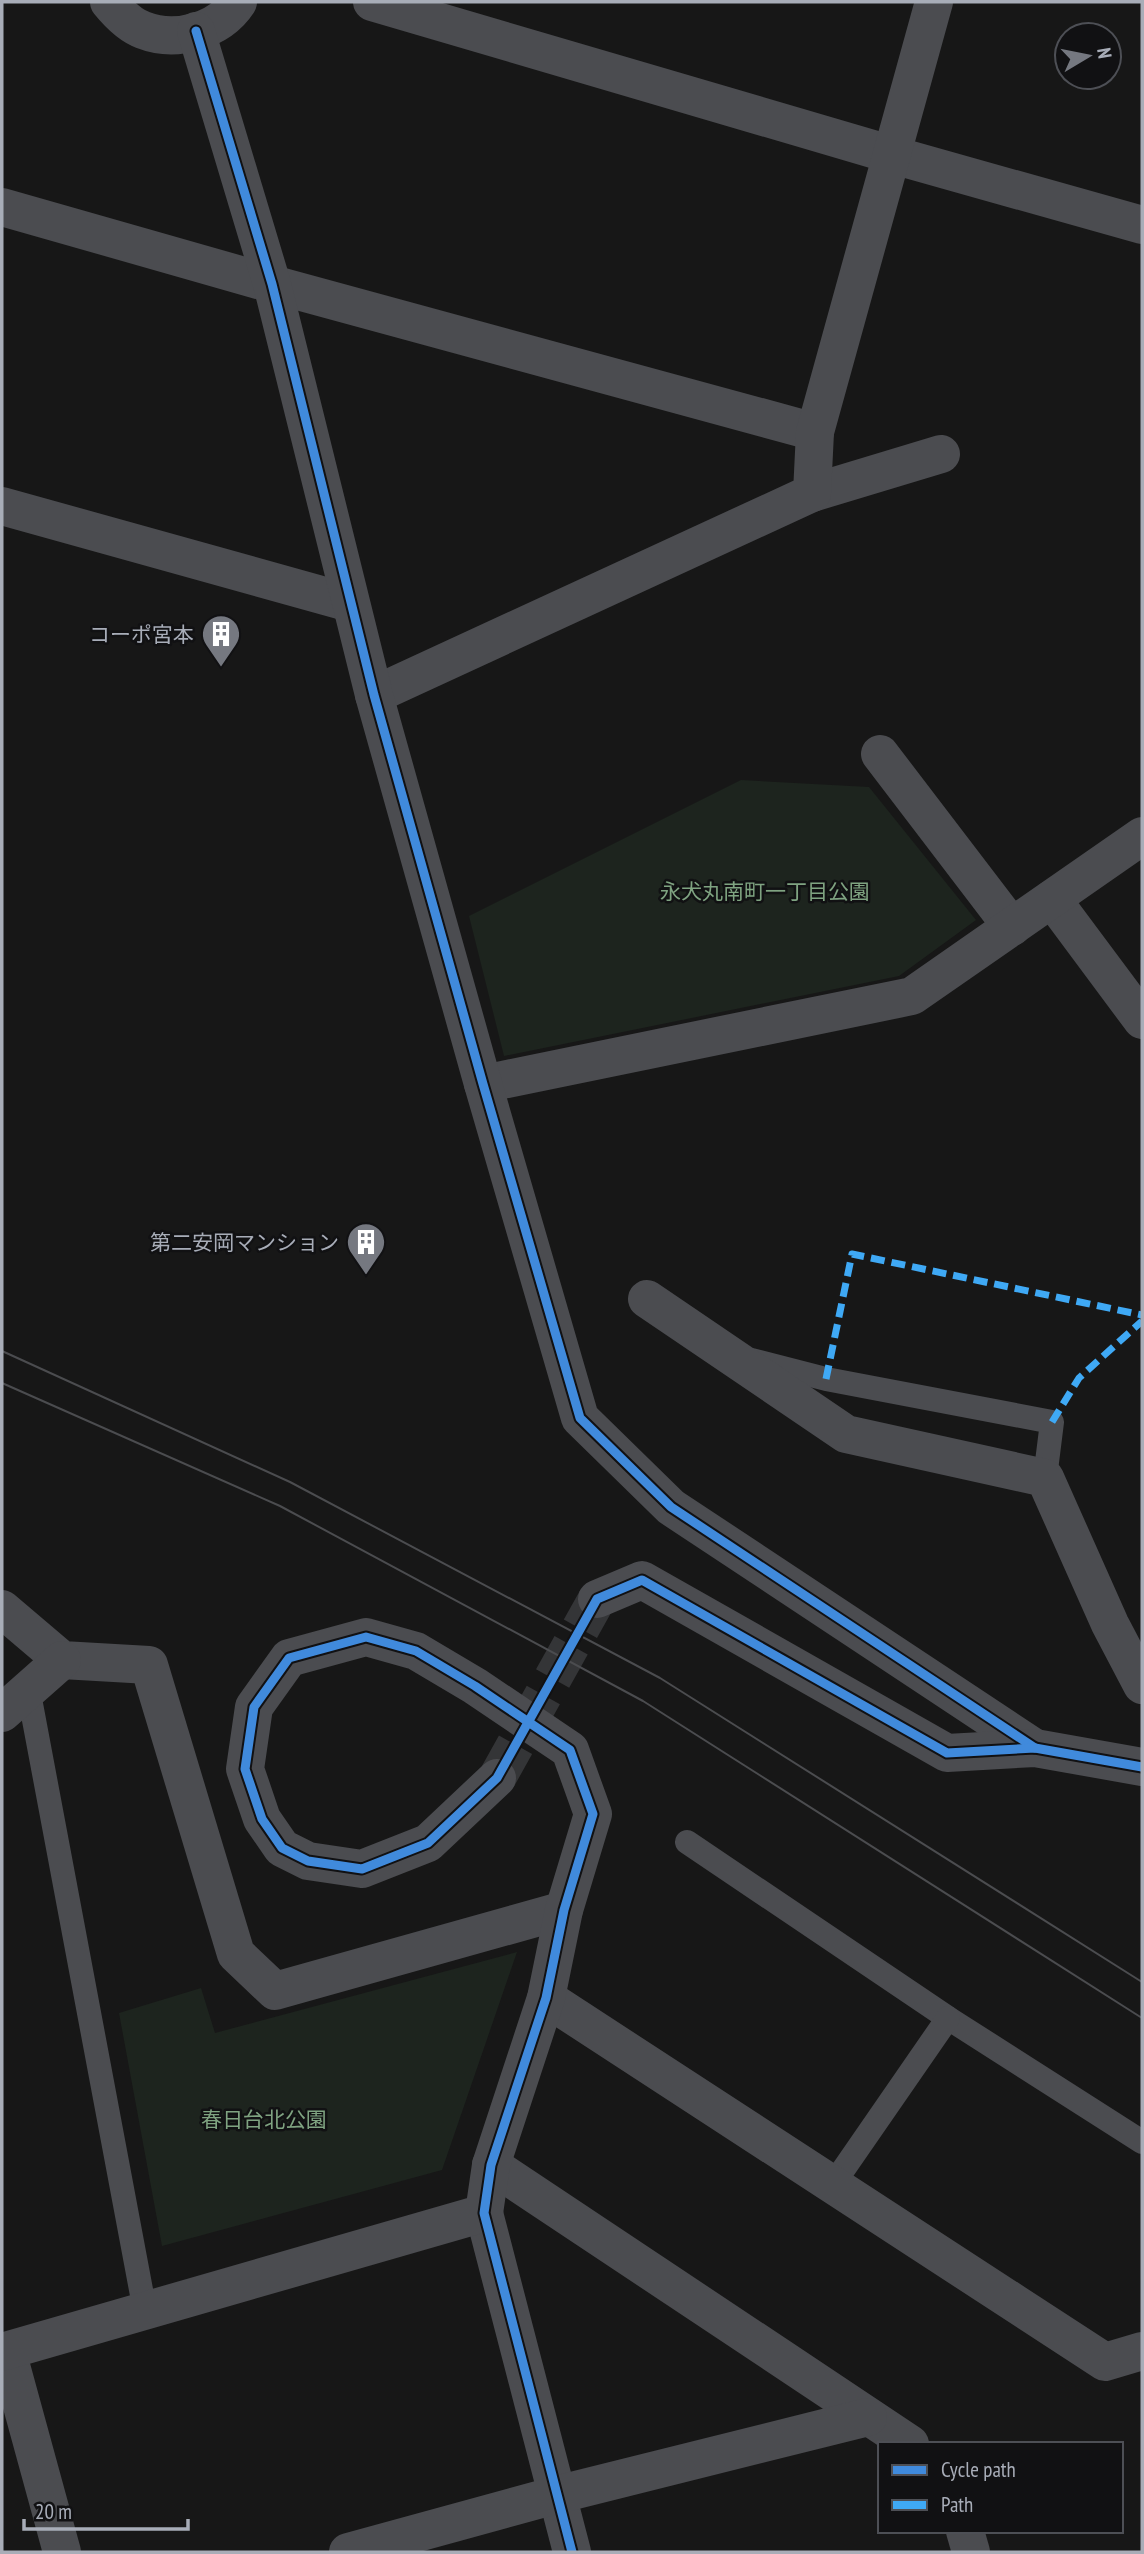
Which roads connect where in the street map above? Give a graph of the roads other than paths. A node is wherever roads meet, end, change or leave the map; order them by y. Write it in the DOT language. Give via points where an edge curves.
graph roads {
  1 [pos="109,2"];
  2 [pos="238,2"];
  3 [pos="372,2"];
  4 [pos="934,2"];
  5 [pos="196,32"];
  6 [pos="893,155"];
  7 [pos="2,207"];
  8 [pos="1142,225"];
  9 [pos="272,284"];
  10 [pos="815,432"];
  11 [pos="941,454"];
  12 [pos="812,493"];
  13 [pos="2,506"];
  14 [pos="350,603"];
  15 [pos="374,695"];
  16 [pos="880,754"];
  17 [pos="1142,836"];
  18 [pos="1052,899"];
  19 [pos="1012,927"];
  20 [pos="1142,1020"];
  21 [pos="483,1084"];
  22 [pos="647,1299"];
  23 [pos="733,1356"];
  24 [pos="1045,1478"];
  25 [pos="597,1599"];
  26 [pos="2,1609"];
  27 [pos="62,1660"];
  28 [pos="1142,1685"];
  29 [pos="15,1701"];
  30 [pos="1035,1748"];
  31 [pos="1142,1767"];
  32 [pos="497,1778"];
  33 [pos="687,1842"];
  34 [pos="564,1910"];
  35 [pos="546,1998"];
  36 [pos="948,2018"];
  37 [pos="1142,2142"];
  38 [pos="491,2165"];
  39 [pos="834,2183"];
  40 [pos="484,2213"];
  41 [pos="145,2311"];
  42 [pos="4,2351"];
  43 [pos="1142,2351"];
  44 [pos="868,2417"];
  45 [pos="907,2442"];
  46 [pos="556,2495"];
  47 [pos="966,2533"];
  48 [pos="62,2552"];
  49 [pos="348,2552"];
  50 [pos="572,2552"];
  51 [pos="971,2552"];
  1 -- 5 [label="street" via="142,30 167,36"];
  2 -- 5 [label="street" via="215,25"];
  3 -- 6 [label="street"];
  4 -- 6 [label="street"];
  5 -- 9 [label="street"];
  6 -- 8 [label="street"];
  6 -- 10 [label="street"];
  7 -- 9 [label="street"];
  9 -- 10 [label="street"];
  9 -- 14 [label="street"];
  10 -- 12 [label="street"];
  11 -- 12 [label="street"];
  12 -- 15 [label="street"];
  13 -- 14 [label="street"];
  14 -- 15 [label="street"];
  15 -- 21 [label="street"];
  16 -- 19 [label="street"];
  17 -- 18 [label="street"];
  18 -- 19 [label="street"];
  18 -- 20 [label="street"];
  19 -- 21 [label="street" via="912,996"];
  21 -- 30 [label="street" via="580,1418 671,1507"];
  22 -- 23 [label="street"];
  23 -- 24 [label="street" via="846,1434"];
  23 -- 24 [label="lane" via="826,1379 1052,1422"];
  24 -- 28 [label="street" via="1110,1625"];
  25 -- 30 [label="street" via="642,1580 947,1753"];
  26 -- 27 [label="street"];
  27 -- 29 [label="street"];
  27 -- 34 [label="street" via="149,1665 236,1954 275,1991"];
  29 -- 41 [label="lane"];
  30 -- 31 [label="street"];
  32 -- 34 [label="street" via="428,1843 362,1869 308,1861 282,1848 262,1819 245,1769 254,1707 289,1658 366,1637 416,1651 485,1693 570,1750 584,1788 593,1814"];
  33 -- 36 [label="lane"];
  34 -- 35 [label="street"];
  35 -- 38 [label="street"];
  35 -- 39 [label="street"];
  36 -- 37 [label="lane"];
  36 -- 39 [label="lane"];
  38 -- 40 [label="street"];
  38 -- 44 [label="street"];
  39 -- 43 [label="street" via="1105,2362"];
  40 -- 41 [label="street"];
  40 -- 46 [label="street"];
  41 -- 42 [label="street"];
  42 -- 48 [label="street"];
  44 -- 45 [label="street"];
  44 -- 46 [label="street"];
  46 -- 49 [label="street"];
  46 -- 50 [label="street"];
  47 -- 51 [label="street"];
}
